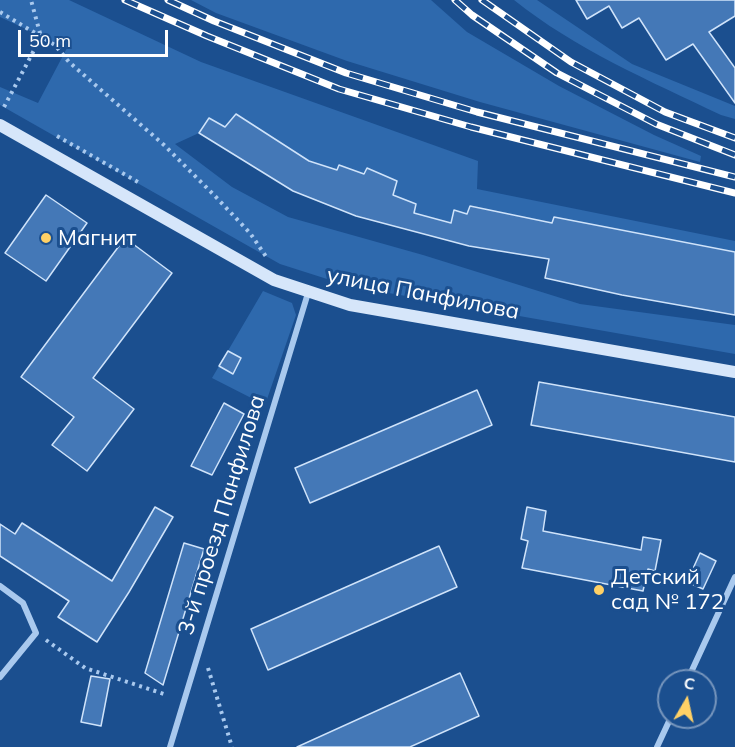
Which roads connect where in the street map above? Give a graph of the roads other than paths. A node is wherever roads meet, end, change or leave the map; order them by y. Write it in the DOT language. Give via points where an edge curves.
graph roads {
  1 [pos="0,124"];
  2 [pos="308,293"];
  3 [pos="735,372"];
  4 [pos="735,577"];
  5 [pos="0,586"];
  6 [pos="693,669"];
  7 [pos="0,677"];
  8 [pos="665,729"];
  9 [pos="170,747"];
  10 [pos="657,747"];
  1 -- 2 [label="main road, улица Панфилова" via="274,280"];
  2 -- 3 [label="main road, улица Панфилова" via="350,305"];
  2 -- 9 [label="street, 3-й проезд Панфилова"];
  4 -- 6 [label="street"];
  5 -- 7 [label="street" via="23,603 36,633"];
  8 -- 10 [label="street"];
}
